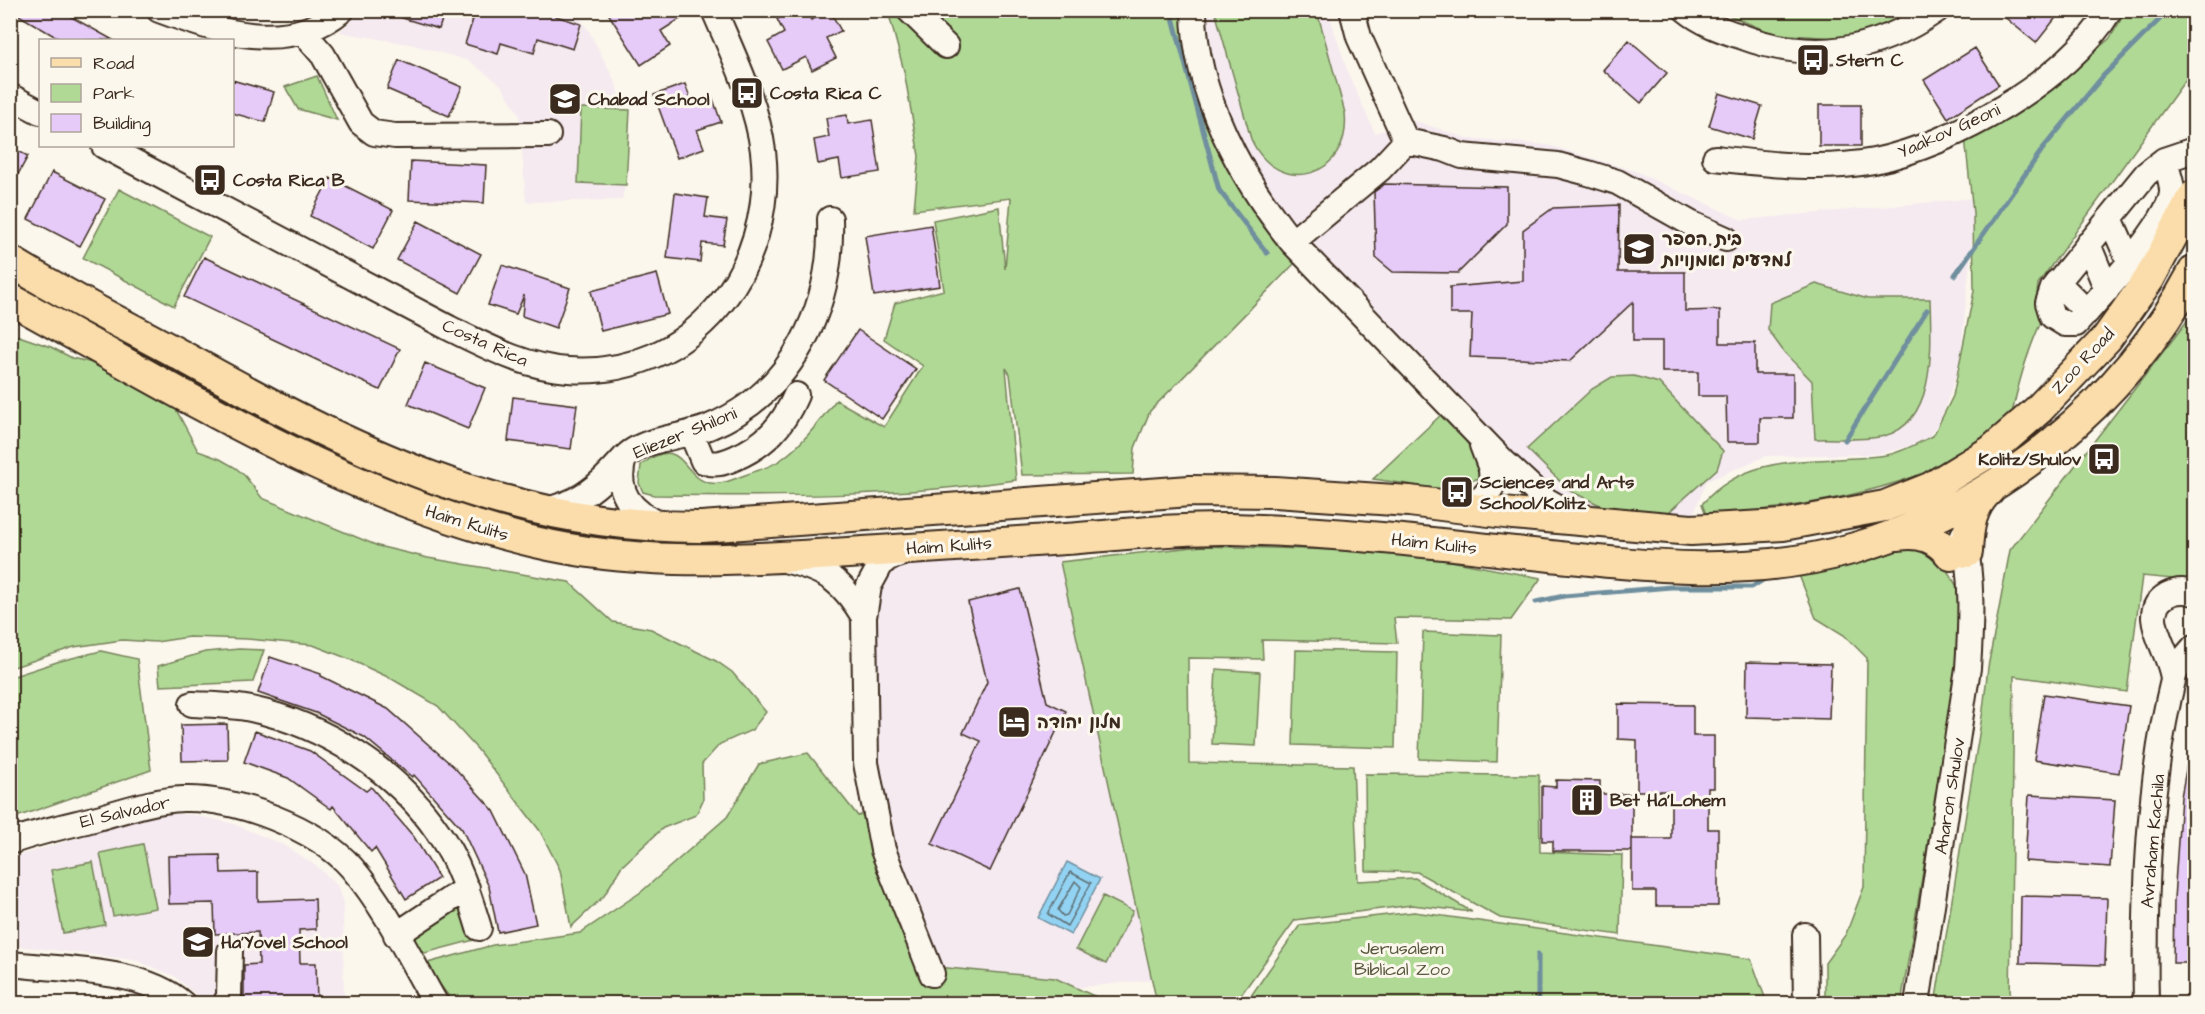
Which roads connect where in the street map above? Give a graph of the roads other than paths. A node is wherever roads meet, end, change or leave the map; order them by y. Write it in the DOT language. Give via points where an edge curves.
graph roads {
  1 [pos="159,10"];
  2 [pos="342,10"];
  3 [pos="714,10"];
  4 [pos="909,10"];
  5 [pos="1194,10"];
  6 [pos="1352,10"];
  7 [pos="1686,10"];
  8 [pos="1937,10"];
  9 [pos="2110,10"];
  10 [pos="302,31"];
  11 [pos="946,46"];
  12 [pos="10,96"];
  13 [pos="39,111"];
  14 [pos="549,135"];
  15 [pos="1406,141"];
  16 [pos="106,147"];
  17 [pos="2194,150"];
  18 [pos="1715,158"];
  19 [pos="2164,160"];
  20 [pos="2131,193"];
  21 [pos="2194,196"];
  22 [pos="2110,218"];
  23 [pos="830,219"];
  24 [pos="2150,234"];
  25 [pos="1726,238"];
  26 [pos="1292,242"];
  27 [pos="2088,244"];
  28 [pos="10,261"];
  29 [pos="2129,261"];
  30 [pos="2194,271"];
  31 [pos="2107,290"];
  32 [pos="10,299"];
  33 [pos="796,395"];
  34 [pos="691,432"];
  35 [pos="1477,435"];
  36 [pos="624,458"];
  37 [pos="1930,488"];
  38 [pos="1989,490"];
  39 [pos="1451,507"];
  40 [pos="543,510"];
  41 [pos="1945,513"];
  42 [pos="1588,522"];
  43 [pos="663,527"];
  44 [pos="1892,536"];
  45 [pos="920,548"];
  46 [pos="1959,554"];
  47 [pos="771,558"];
  48 [pos="2194,593"];
  49 [pos="864,617"];
  50 [pos="2194,647"];
  51 [pos="2174,680"];
  52 [pos="192,704"];
  53 [pos="10,842"];
  54 [pos="467,888"];
  55 [pos="479,928"];
  56 [pos="1805,934"];
  57 [pos="396,935"];
  58 [pos="230,951"];
  59 [pos="10,964"];
  60 [pos="932,974"];
  61 [pos="183,1004"];
  62 [pos="225,1004"];
  63 [pos="436,1004"];
  64 [pos="1806,1004"];
  65 [pos="1917,1004"];
  66 [pos="2146,1004"];
  1 -- 10 [label="street" via="225,32 276,36"];
  2 -- 10 [label="street" via="317,27"];
  3 -- 16 [label="street, Costa Rica" via="759,128 765,183 758,234 738,282 715,313 655,354 629,363 570,370 503,354"];
  4 -- 11 [label="street"];
  5 -- 26 [label="street" via="1200,62 1228,142 1262,204"];
  6 -- 15 [label="street" via="1359,37"];
  7 -- 8 [label="street" via="1722,30 1790,51 1867,44"];
  9 -- 18 [label="street, Yaakov Geoni" via="2062,68 2016,101 1910,152 1828,165 1774,165"];
  10 -- 14 [label="street" via="323,55 360,123 374,133"];
  12 -- 13 [label="street"];
  15 -- 25 [label="street" via="1462,156 1558,165 1598,176"];
  15 -- 26 [label="street" via="1380,169"];
  17 -- 19 [label="street"];
  19 -- 20 [label="street"];
  19 -- 24 [label="street" via="2172,192 2168,209"];
  20 -- 22 [label="street"];
  20 -- 24 [label="street"];
  21 -- 37 [label="main road, Zoo Road" via="2149,279 2107,338 1991,452"];
  22 -- 27 [label="street"];
  22 -- 29 [label="street"];
  23 -- 34 [label="street, Eliezer Shiloni" via="831,246 819,308 793,360 753,402 728,419"];
  24 -- 29 [label="street"];
  26 -- 35 [label="street"];
  27 -- 31 [label="street"];
  27 -- 31 [label="street" via="2057,282 2048,303 2052,316 2065,324 2076,324"];
  28 -- 40 [label="main road, Haim Kulits" via="352,447 428,477"];
  29 -- 31 [label="street"];
  30 -- 38 [label="main road, Zoo Road" via="2176,306 2131,364 2067,430"];
  32 -- 47 [label="main road, Haim Kulits" via="302,459 418,508 504,534 581,551 661,560"];
  33 -- 34 [label="street" via="789,413 766,441 720,464 703,461"];
  34 -- 36 [label="street, Eliezer Shiloni" via="643,447"];
  35 -- 39 [label="street" via="1491,469 1492,487 1472,503"];
  35 -- 42 [label="street" via="1544,499"];
  36 -- 40 [label="street, Eliezer Shiloni" via="588,495"];
  36 -- 43 [label="street, Eliezer Shiloni" via="620,474 626,497 647,519"];
  37 -- 41 [label="street, Aharon Shulov"];
  37 -- 42 [label="main road, Haim Kulits" via="1885,506 1783,525 1691,530"];
  38 -- 41 [label="main road, Zoo Road"];
  38 -- 46 [label="main road" via="1978,501"];
  39 -- 42 [label="main road, Haim Kulits"];
  39 -- 43 [label="main road, Haim Kulits" via="1310,494 1190,491 802,521"];
  40 -- 43 [label="main road, Haim Kulits"];
  41 -- 44 [label="main road, Haim Kulits"];
  41 -- 46 [label="street, Aharon Shulov"];
  44 -- 45 [label="main road, Haim Kulits" via="1801,560 1704,568 1612,563 1376,538 1224,529"];
  44 -- 46 [label="main road" via="1925,536"];
  45 -- 47 [label="main road, Haim Kulits"];
  45 -- 49 [label="street" via="894,555 880,565 869,586"];
  46 -- 65 [label="street, Aharon Shulov" via="1968,587 1971,631 1965,700"];
  47 -- 49 [label="street" via="809,566 836,580 849,590"];
  48 -- 51 [label="street" via="2169,594 2153,615"];
  49 -- 60 [label="street" via="866,764 877,824 883,850"];
  50 -- 51 [label="street" via="2181,662"];
  51 -- 66 [label="street, Avraham Kachila" via="2151,831"];
  52 -- 54 [label="street" via="248,708 280,716 346,747 373,765 424,812 440,834"];
  53 -- 57 [label="street, El Salvador" via="153,803 204,799 228,803 293,827 331,848 372,894"];
  54 -- 55 [label="street"];
  54 -- 57 [label="street"];
  56 -- 64 [label="street"];
  57 -- 63 [label="street, El Salvador"];
  58 -- 62 [label="street" via="229,996"];
  59 -- 61 [label="street" via="127,977 147,982"];
}
